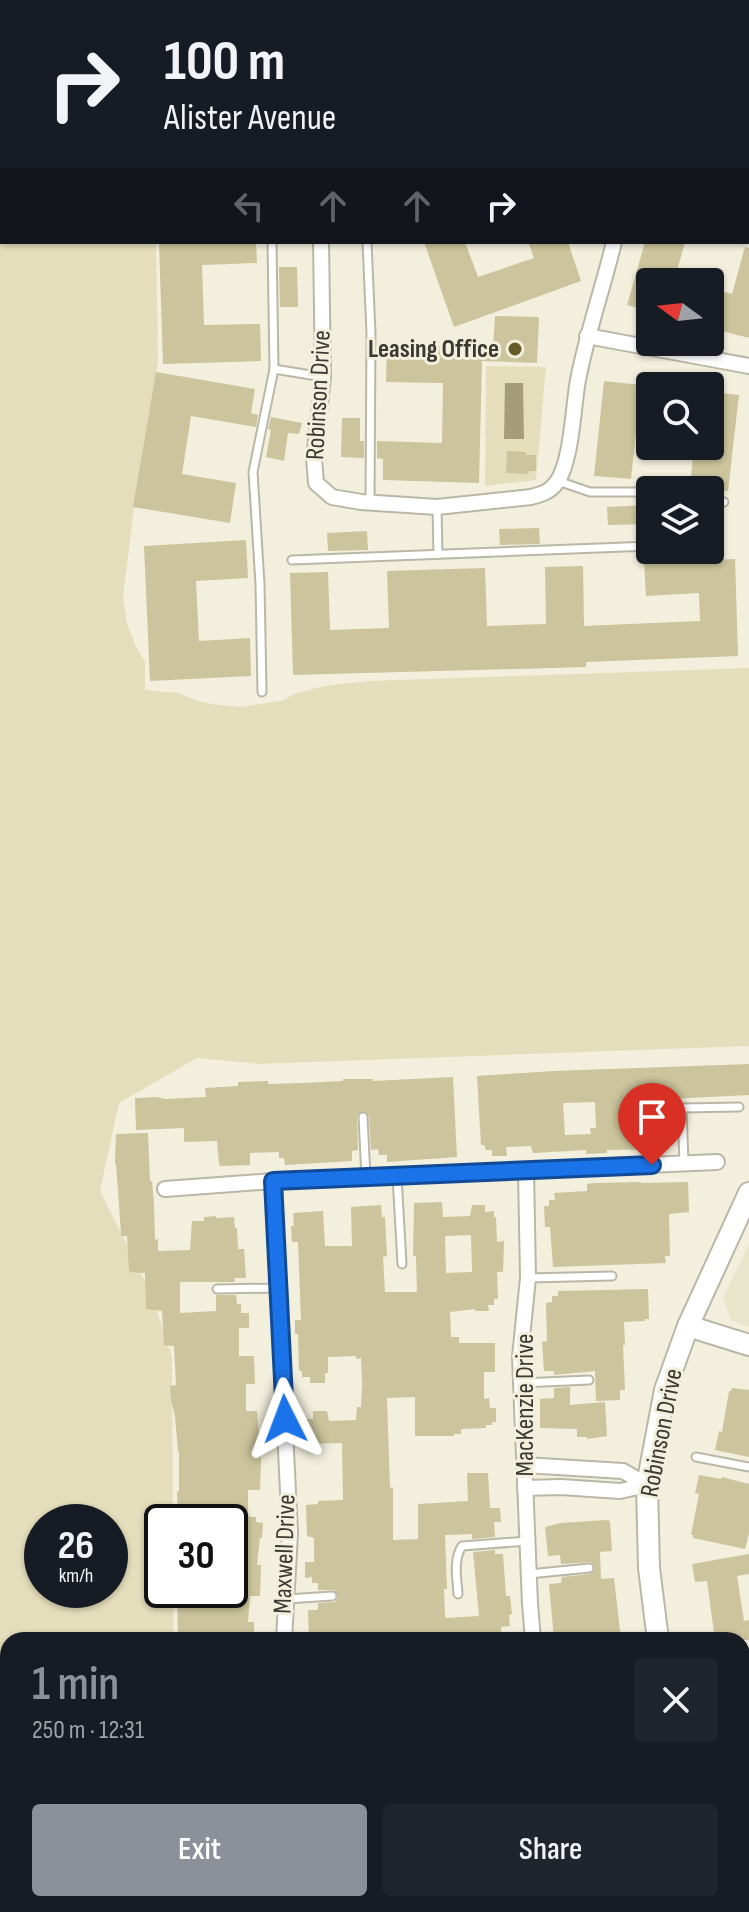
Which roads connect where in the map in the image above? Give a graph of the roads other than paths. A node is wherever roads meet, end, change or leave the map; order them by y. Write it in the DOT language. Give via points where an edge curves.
graph roads {
  1 [pos="272,244"];
  2 [pos="321,244"];
  3 [pos="367,244"];
  4 [pos="613,244"];
  5 [pos="587,336"];
  6 [pos="749,366"];
  7 [pos="274,369"];
  8 [pos="323,377"];
  9 [pos="558,481"];
  10 [pos="636,492"];
  11 [pos="370,502"];
  12 [pos="437,507"];
  13 [pos="636,547"];
  14 [pos="438,554"];
  15 [pos="292,560"];
  16 [pos="262,692"];
  17 [pos="739,1107"];
  18 [pos="682,1108"];
  19 [pos="667,1109"];
  20 [pos="363,1117"];
  21 [pos="717,1162"];
  22 [pos="684,1163"];
  23 [pos="526,1170"];
  24 [pos="397,1176"];
  25 [pos="366,1177"];
  26 [pos="273,1181"];
  27 [pos="165,1189"];
  28 [pos="749,1193"];
  29 [pos="402,1264"];
  30 [pos="612,1276"];
  31 [pos="528,1278"];
  32 [pos="278,1288"];
  33 [pos="217,1289"];
  34 [pos="688,1326"];
  35 [pos="749,1345"];
  36 [pos="589,1380"];
  37 [pos="522,1383"];
  38 [pos="696,1457"];
  39 [pos="524,1465"];
  40 [pos="749,1467"];
  41 [pos="647,1485"];
  42 [pos="525,1488"];
  43 [pos="528,1541"];
  44 [pos="589,1568"];
  45 [pos="529,1574"];
  46 [pos="458,1594"];
  47 [pos="332,1596"];
  48 [pos="285,1599"];
  49 [pos="284,1632"];
  50 [pos="533,1632"];
  51 [pos="657,1632"];
  1 -- 7 [label="lane"];
  2 -- 8 [label="street, Robinson Drive"];
  3 -- 11 [label="lane"];
  4 -- 5 [label="street"];
  5 -- 6 [label="street"];
  5 -- 9 [label="street"];
  7 -- 8 [label="lane"];
  7 -- 16 [label="lane" via="253,472"];
  8 -- 11 [label="street, Robinson Drive" via="316,483 332,497"];
  9 -- 10 [label="lane" via="590,492"];
  9 -- 12 [label="street, Robinson Drive" via="546,493 531,497"];
  11 -- 12 [label="street, Robinson Drive"];
  12 -- 14 [label="lane"];
  13 -- 14 [label="lane"];
  14 -- 15 [label="lane"];
  17 -- 18 [label="lane"];
  18 -- 19 [label="lane"];
  18 -- 22 [label="lane"];
  20 -- 25 [label="lane"];
  21 -- 22 [label="street"];
  22 -- 23 [label="street"];
  23 -- 24 [label="street"];
  23 -- 31 [label="street, MacKenzie Drive"];
  24 -- 25 [label="street"];
  24 -- 29 [label="lane"];
  25 -- 26 [label="street"];
  26 -- 27 [label="street"];
  26 -- 32 [label="street, Maxwell Drive"];
  28 -- 34 [label="street, Robinson Drive"];
  30 -- 31 [label="lane"];
  31 -- 37 [label="street, MacKenzie Drive"];
  32 -- 33 [label="lane"];
  32 -- 48 [label="street, Maxwell Drive" via="290,1533"];
  34 -- 35 [label="street"];
  34 -- 41 [label="street, Robinson Drive" via="665,1390"];
  36 -- 37 [label="lane"];
  37 -- 39 [label="street, MacKenzie Drive"];
  38 -- 40 [label="lane"];
  39 -- 41 [label="street" via="623,1471"];
  39 -- 42 [label="street, MacKenzie Drive"];
  41 -- 42 [label="street" via="620,1491"];
  41 -- 51 [label="street, Robinson Drive"];
  42 -- 43 [label="street, MacKenzie Drive"];
  43 -- 45 [label="street, MacKenzie Drive"];
  43 -- 46 [label="lane" via="462,1546 456,1565"];
  44 -- 45 [label="lane"];
  45 -- 50 [label="street, MacKenzie Drive"];
  47 -- 48 [label="lane"];
  48 -- 49 [label="street, Maxwell Drive"];
}
